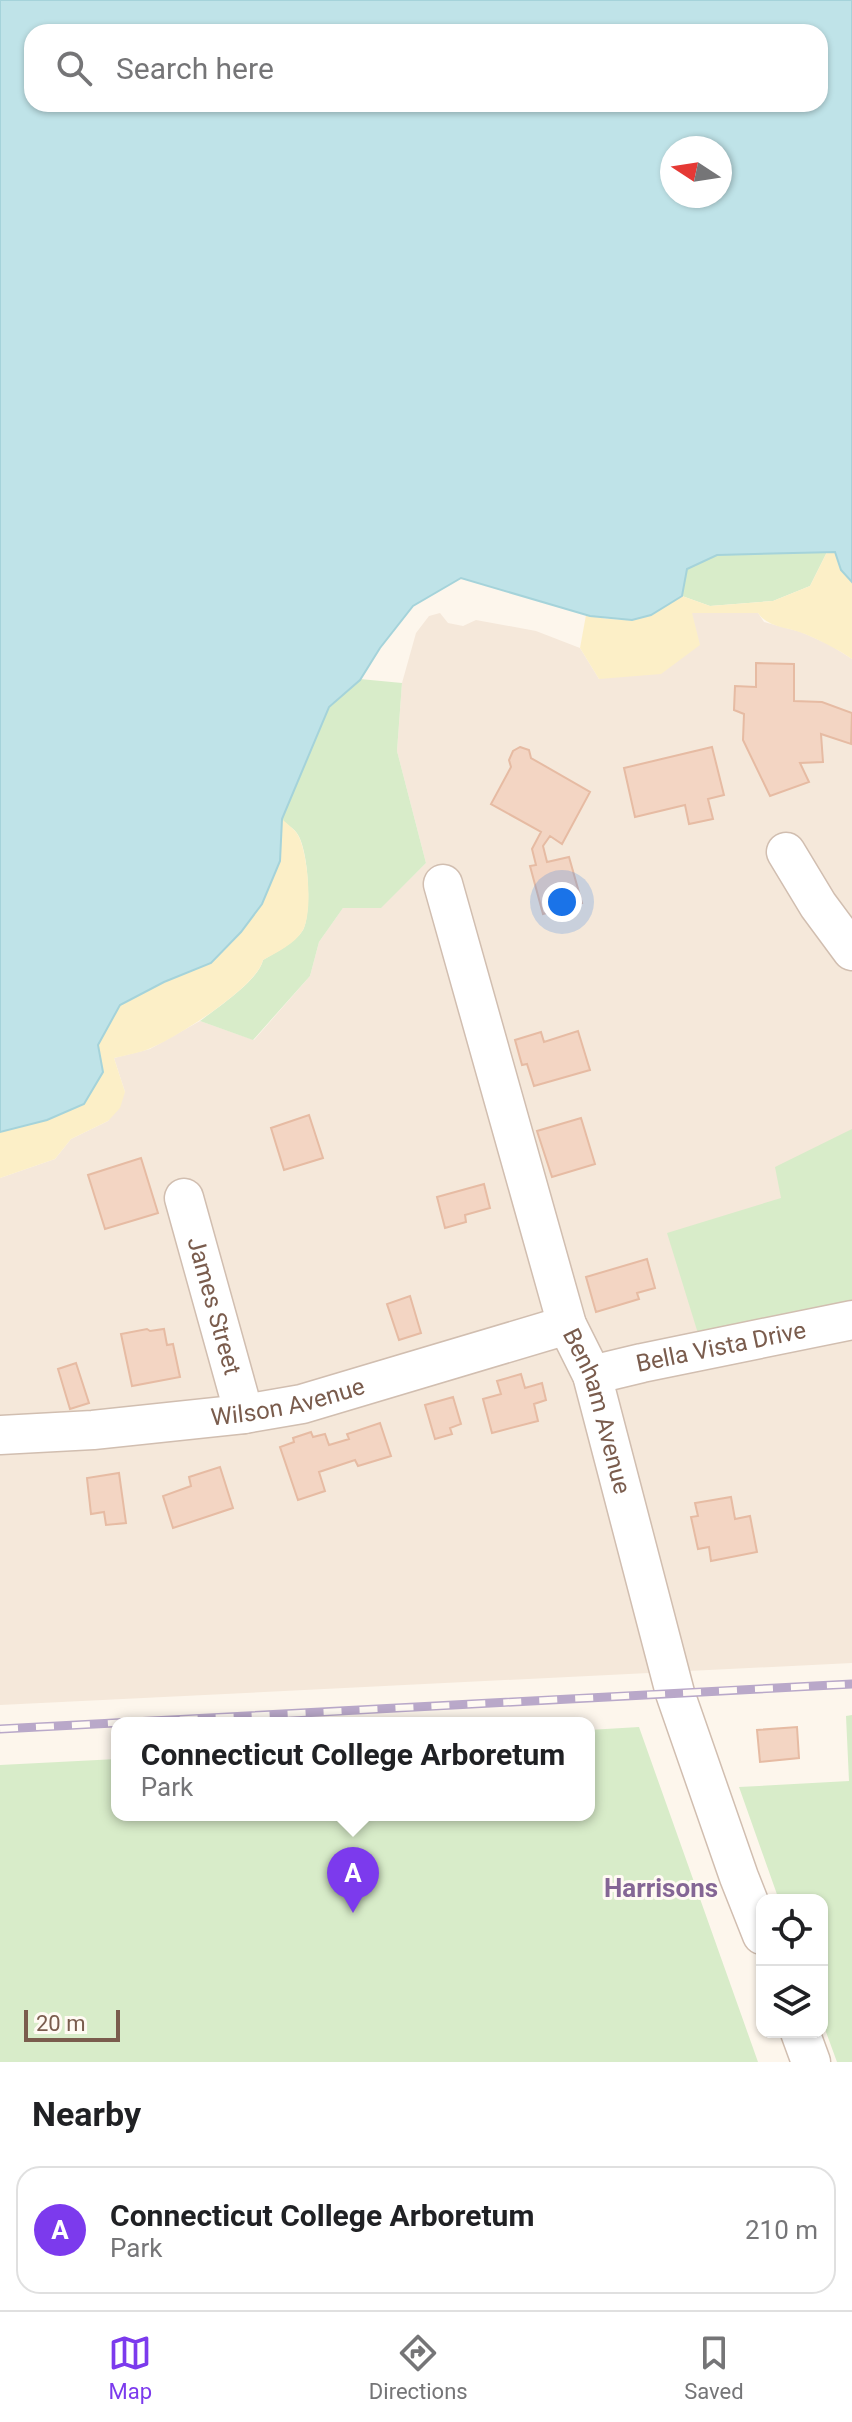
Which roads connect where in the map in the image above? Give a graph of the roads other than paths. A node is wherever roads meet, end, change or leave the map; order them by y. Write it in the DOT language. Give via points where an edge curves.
graph roads {
  1 [pos="786,852"];
  2 [pos="443,884"];
  3 [pos="852,951"];
  4 [pos="184,1198"];
  5 [pos="852,1320"];
  6 [pos="567,1325"];
  7 [pos="592,1375"];
  8 [pos="244,1414"];
  9 [pos="0,1435"];
  10 [pos="756,1920"];
  11 [pos="802,2038"];
  12 [pos="811,2062"];
  1 -- 3 [label="street"];
  2 -- 6 [label="street, Benham Avenue"];
  4 -- 8 [label="street, James Street"];
  5 -- 7 [label="street, Bella Vista Drive"];
  6 -- 7 [label="street, Benham Avenue"];
  6 -- 8 [label="street, Wilson Avenue" via="302,1404"];
  7 -- 10 [label="street, Benham Avenue" via="675,1693"];
  8 -- 9 [label="street, Wilson Avenue"];
  11 -- 12 [label="street"];
}
